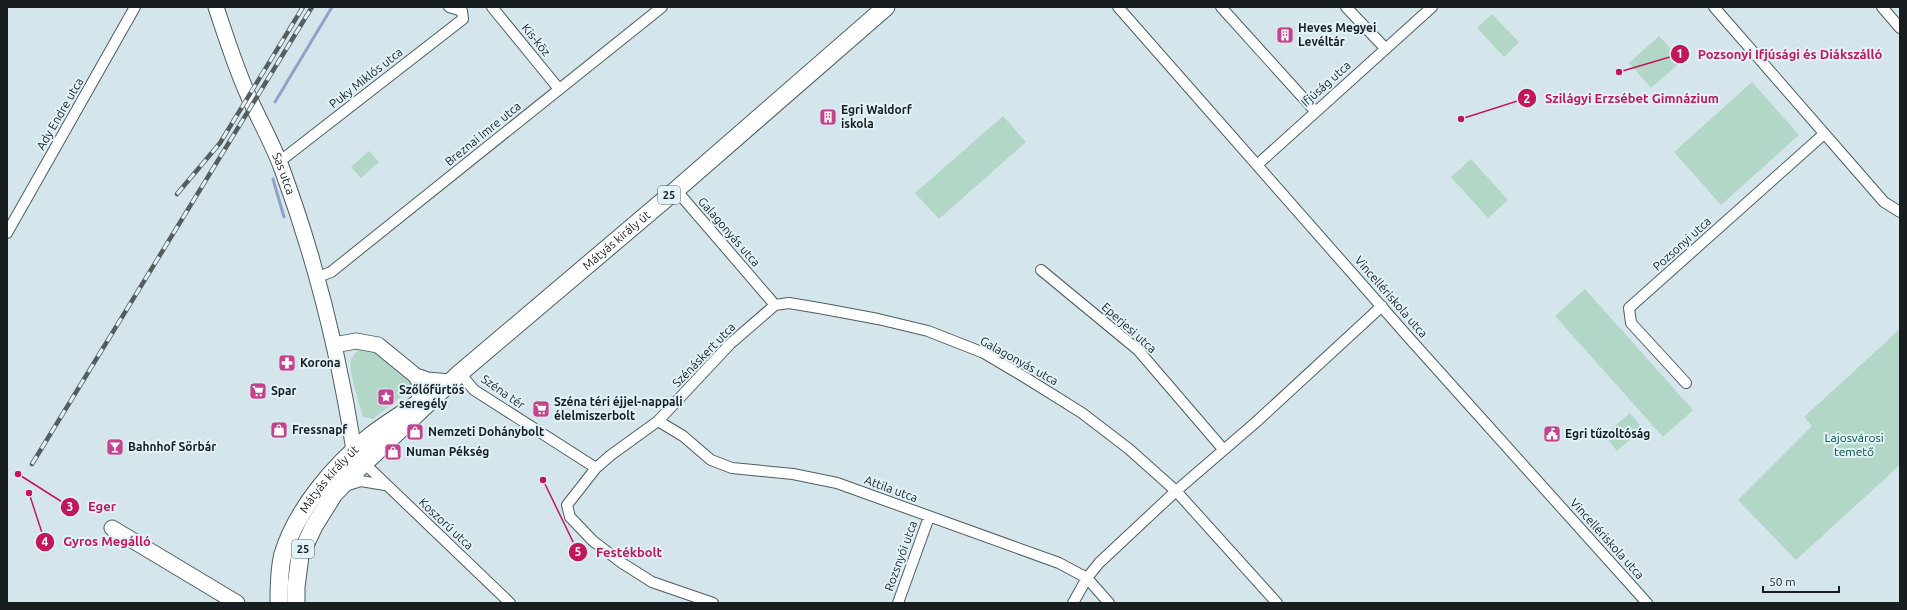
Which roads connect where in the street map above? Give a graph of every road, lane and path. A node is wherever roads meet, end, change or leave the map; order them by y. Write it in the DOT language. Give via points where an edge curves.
graph roads {
  1 [pos="135,7"];
  2 [pos="216,7"];
  3 [pos="449,7"];
  4 [pos="492,7"];
  5 [pos="662,7"];
  6 [pos="886,7"];
  7 [pos="1118,7"];
  8 [pos="1221,7"];
  9 [pos="1346,7"];
  10 [pos="1432,7"];
  11 [pos="1714,7"];
  12 [pos="1882,7"];
  13 [pos="1900,28"];
  14 [pos="1385,48"];
  15 [pos="559,90"];
  16 [pos="1316,111"];
  17 [pos="1824,134"];
  18 [pos="279,162"];
  19 [pos="1257,165"];
  20 [pos="676,190"];
  21 [pos="1900,212"];
  22 [pos="10,222"];
  23 [pos="7,233"];
  24 [pos="1042,270"];
  25 [pos="318,277"];
  26 [pos="775,305"];
  27 [pos="1382,306"];
  28 [pos="334,345"];
  29 [pos="416,376"];
  30 [pos="455,378"];
  31 [pos="1686,383"];
  32 [pos="436,394"];
  33 [pos="419,402"];
  34 [pos="658,421"];
  35 [pos="1223,449"];
  36 [pos="359,457"];
  37 [pos="596,468"];
  38 [pos="385,485"];
  39 [pos="340,488"];
  40 [pos="1176,491"];
  41 [pos="930,517"];
  42 [pos="112,528"];
  43 [pos="1087,578"];
  44 [pos="237,603"];
  45 [pos="279,603"];
  46 [pos="296,603"];
  47 [pos="510,603"];
  48 [pos="713,603"];
  49 [pos="898,603"];
  50 [pos="1073,603"];
  51 [pos="1109,603"];
  52 [pos="1277,603"];
  53 [pos="1647,603"];
  1 -- 22 [label="street, Ady Endre utca"];
  2 -- 18 [label="main road, Sas utca" via="233,60"];
  3 -- 18 [label="street, Puky Miklós utca" via="462,11 463,19"];
  4 -- 15 [label="street, Kis-köz"];
  5 -- 15 [label="street, Breznai Imre utca"];
  6 -- 20 [label="main road, Mátyás király út / 25"];
  7 -- 19 [label="street, Vincellériskola utca"];
  8 -- 16 [label="street"];
  9 -- 14 [label="street"];
  10 -- 14 [label="street, Ifjúság utca"];
  11 -- 17 [label="street"];
  12 -- 13 [label="street"];
  14 -- 16 [label="street, Ifjúság utca"];
  15 -- 25 [label="street, Breznai Imre utca" via="331,272"];
  16 -- 19 [label="street, Ifjúság utca"];
  17 -- 21 [label="street" via="1884,202"];
  17 -- 31 [label="street, Pozsonyi utca" via="1629,308 1631,324"];
  18 -- 25 [label="main road, Sas utca"];
  19 -- 27 [label="street, Vincellériskola utca"];
  20 -- 26 [label="street, Galagonyás utca"];
  20 -- 30 [label="main road, Mátyás király út / 25"];
  22 -- 23 [label="street, Ady Endre utca"];
  24 -- 35 [label="street, Eperjesi utca" via="1138,350"];
  25 -- 28 [label="main road, Sas utca"];
  26 -- 34 [label="street, Szénáskert utca" via="730,344"];
  26 -- 40 [label="street, Galagonyás utca" via="789,303 878,319 928,331 984,353 1082,413 1129,449"];
  27 -- 35 [label="street"];
  27 -- 53 [label="street, Vincellériskola utca"];
  28 -- 29 [label="main road" via="356,340 378,345"];
  28 -- 36 [label="main road, Sas utca"];
  29 -- 30 [label="main road" via="428,380"];
  29 -- 33 [label="main road" via="421,385"];
  30 -- 32 [label="main road, Mátyás király út / 25"];
  30 -- 37 [label="street, Széna tér"];
  32 -- 33 [label="main road, Mátyás király út / 25"];
  32 -- 36 [label="main road, Mátyás király út / 25" via="421,412"];
  33 -- 36 [label="main road, Mátyás király út / 25" via="370,437"];
  34 -- 37 [label="street, Szénáskert utca"];
  34 -- 41 [label="street, Attila utca" via="683,436 712,460 732,468 793,474 837,483"];
  35 -- 40 [label="street"];
  36 -- 38 [label="street, Koszorú utca"];
  36 -- 39 [label="main road, Mátyás király út / 25"];
  36 -- 45 [label="main road, Mátyás király út / 25" via="320,488 299,520 283,555"];
  37 -- 48 [label="street" via="567,505 570,517 593,541 652,582"];
  38 -- 39 [label="street" via="361,481"];
  38 -- 47 [label="street, Koszorú utca"];
  39 -- 46 [label="main road, Mátyás király út / 25" via="314,526 300,556"];
  40 -- 43 [label="street" via="1098,563"];
  40 -- 52 [label="street, Galagonyás utca"];
  41 -- 43 [label="street, Attila utca" via="1060,564"];
  41 -- 49 [label="street, Rozsnyói utca"];
  42 -- 44 [label="main road"];
  43 -- 50 [label="street"];
  43 -- 51 [label="street, Attila utca"];
}
